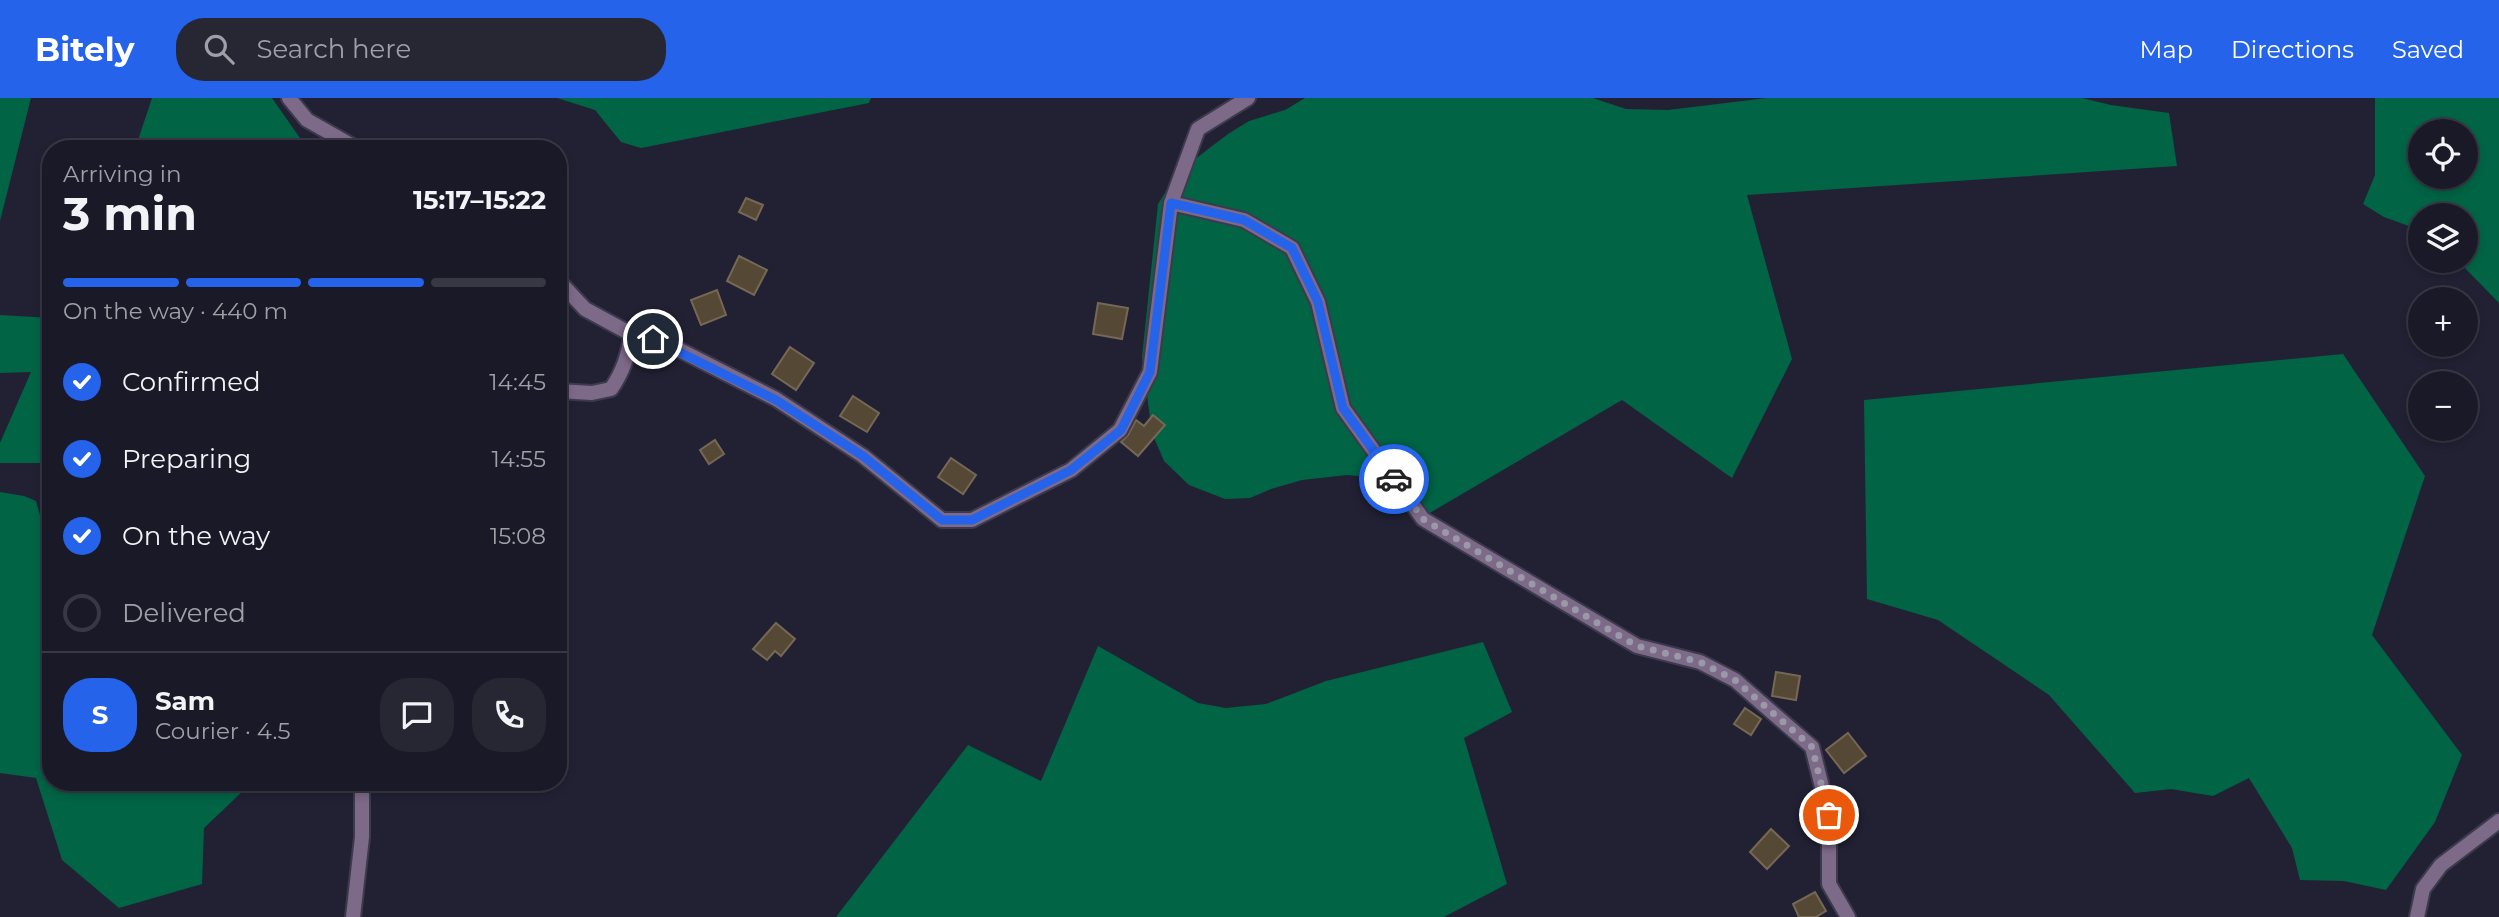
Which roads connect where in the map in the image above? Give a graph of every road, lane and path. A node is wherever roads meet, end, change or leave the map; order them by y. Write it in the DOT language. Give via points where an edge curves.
graph roads {
  1 [pos="289,98"];
  2 [pos="1248,98"];
  3 [pos="342,140"];
  4 [pos="1171,203"];
  5 [pos="567,290"];
  6 [pos="631,334"];
  7 [pos="567,392"];
  8 [pos="362,791"];
  9 [pos="2499,821"];
  10 [pos="353,917"];
  11 [pos="1849,917"];
  12 [pos="2417,917"];
  1 -- 3 [label="street" via="307,120"];
  2 -- 4 [label="street" via="1198,129"];
  4 -- 6 [label="street" via="1150,372 1121,430 1071,470 972,520 942,520 863,456 776,400 668,345"];
  4 -- 11 [label="street" via="1244,220 1292,248 1318,302 1343,408 1423,519 1637,646 1700,662 1735,680 1812,747 1829,815 1829,884"];
  5 -- 6 [label="street" via="585,309"];
  6 -- 7 [label="street" via="629,351 611,389"];
  8 -- 10 [label="street"];
  9 -- 12 [label="street" via="2441,865 2423,889"];
}
